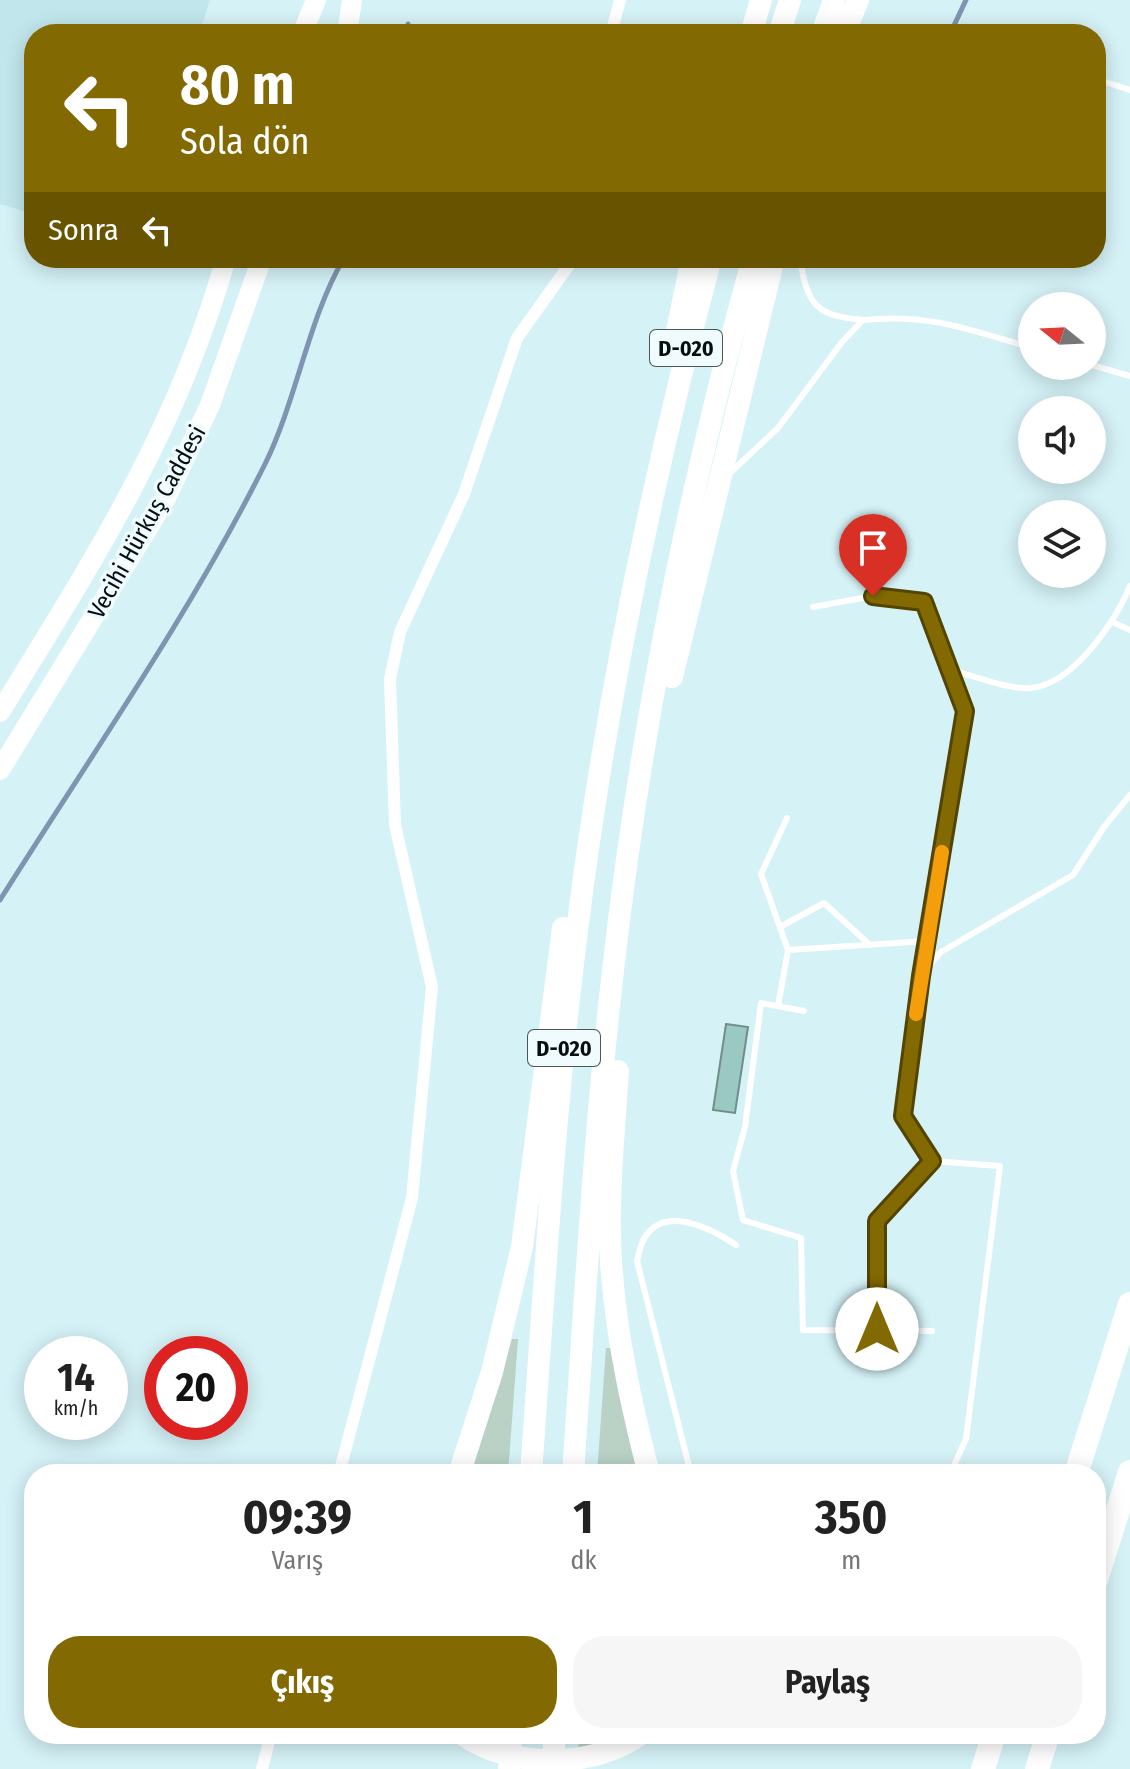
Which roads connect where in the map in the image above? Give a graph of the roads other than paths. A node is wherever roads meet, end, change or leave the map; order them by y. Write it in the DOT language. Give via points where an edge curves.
graph roads {
  1 [pos="316,0"];
  2 [pos="352,0"];
  3 [pos="620,0"];
  4 [pos="761,0"];
  5 [pos="790,0"];
  6 [pos="834,0"];
  7 [pos="858,0"];
  8 [pos="306,24"];
  9 [pos="348,24"];
  10 [pos="614,24"];
  11 [pos="754,24"];
  12 [pos="782,24"];
  13 [pos="826,24"];
  14 [pos="848,24"];
  15 [pos="1106,82"];
  16 [pos="1130,90"];
  17 [pos="223,268"];
  18 [pos="258,268"];
  19 [pos="567,268"];
  20 [pos="690,268"];
  21 [pos="708,268"];
  22 [pos="751,268"];
  23 [pos="772,268"];
  24 [pos="802,268"];
  25 [pos="863,320"];
  26 [pos="1018,344"];
  27 [pos="1106,369"];
  28 [pos="1130,376"];
  29 [pos="664,439"];
  30 [pos="719,483"];
  31 [pos="1130,586"];
  32 [pos="813,607"];
  33 [pos="1112,622"];
  34 [pos="1130,630"];
  35 [pos="951,670"];
  36 [pos="0,712"];
  37 [pos="604,740"];
  38 [pos="0,770"];
  39 [pos="1130,795"];
  40 [pos="787,818"];
  41 [pos="630,841"];
  42 [pos="780,927"];
  43 [pos="927,941"];
  44 [pos="870,945"];
  45 [pos="788,950"];
  46 [pos="614,963"];
  47 [pos="921,976"];
  48 [pos="778,1006"];
  49 [pos="804,1011"];
  50 [pos="932,1161"];
  51 [pos="736,1245"];
  52 [pos="1130,1304"];
  53 [pos="877,1329"];
  54 [pos="932,1331"];
  55 [pos="342,1464"];
  56 [pos="462,1464"];
  57 [pos="532,1464"];
  58 [pos="574,1464"];
  59 [pos="647,1464"];
  60 [pos="688,1464"];
  61 [pos="955,1464"];
  62 [pos="1079,1464"];
  63 [pos="1130,1472"];
  64 [pos="1106,1548"];
  65 [pos="268,1744"];
  66 [pos="474,1744"];
  67 [pos="510,1744"];
  68 [pos="554,1744"];
  69 [pos="625,1744"];
  70 [pos="991,1744"];
  71 [pos="1045,1744"];
  72 [pos="262,1769"];
  73 [pos="509,1769"];
  74 [pos="552,1769"];
  75 [pos="983,1769"];
  76 [pos="1037,1769"];
  1 -- 8 [label="main road"];
  2 -- 9 [label="main road"];
  3 -- 10 [label="street"];
  4 -- 11 [label="highway"];
  5 -- 12 [label="highway"];
  6 -- 13 [label="highway"];
  7 -- 14 [label="highway"];
  15 -- 16 [label="lane"];
  17 -- 36 [label="main road, Vecihi Hürkuş Caddesi" via="193,359 148,464"];
  18 -- 38 [label="main road, Vecihi Hürkuş Caddesi" via="210,405 165,500"];
  19 -- 55 [label="street" via="517,338 464,494 400,632 390,679 395,825 432,987 412,1198"];
  20 -- 29 [label="highway"];
  21 -- 29 [label="highway, D-020"];
  22 -- 41 [label="highway, D-020" via="679,568"];
  23 -- 30 [label="highway"];
  24 -- 25 [label="lane" via="809,295 820,311"];
  25 -- 26 [label="lane" via="901,316 940,322"];
  25 -- 30 [label="lane" via="778,428"];
  27 -- 28 [label="lane"];
  29 -- 37 [label="highway, D-020"];
  30 -- 41 [label="highway"];
  31 -- 33 [label="lane"];
  32 -- 35 [label="lane" via="873,596 924,602"];
  33 -- 34 [label="lane"];
  33 -- 35 [label="lane" via="1068,673 1030,688"];
  35 -- 43 [label="lane" via="965,711"];
  37 -- 56 [label="highway" via="560,942 522,1247 501,1339"];
  37 -- 57 [label="highway, D-020" via="567,1012"];
  39 -- 47 [label="lane" via="1073,875 941,952"];
  40 -- 42 [label="lane" via="761,874"];
  41 -- 46 [label="highway, D-020"];
  42 -- 44 [label="lane" via="824,903"];
  42 -- 45 [label="lane"];
  43 -- 44 [label="lane"];
  43 -- 47 [label="lane"];
  44 -- 45 [label="lane"];
  45 -- 48 [label="lane"];
  46 -- 58 [label="highway, D-020"];
  46 -- 59 [label="highway" via="618,1065 611,1262 621,1351"];
  47 -- 50 [label="lane" via="903,1116"];
  48 -- 49 [label="lane"];
  48 -- 53 [label="lane" via="761,1003 745,1127 733,1171 743,1220 801,1238 803,1330"];
  50 -- 53 [label="lane" via="877,1221"];
  50 -- 61 [label="lane" via="1000,1166 966,1439"];
  51 -- 60 [label="lane" via="684,1221 664,1224 646,1235 637,1261"];
  52 -- 62 [label="highway"];
  53 -- 54 [label="lane"];
  63 -- 64 [label="highway"];
  65 -- 72 [label="street"];
  66 -- 69 [label="highway" via="506,1759 545,1764 598,1761"];
  67 -- 73 [label="highway"];
  68 -- 74 [label="highway"];
  70 -- 75 [label="highway"];
  71 -- 76 [label="highway"];
}
